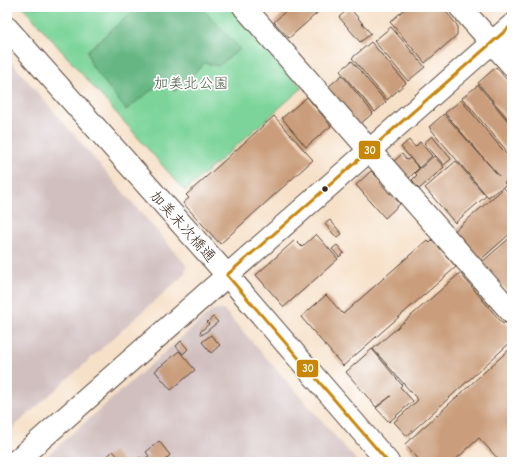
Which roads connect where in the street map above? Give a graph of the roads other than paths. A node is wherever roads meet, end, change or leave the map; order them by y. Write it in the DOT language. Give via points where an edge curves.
graph roads {
  1 [pos="244,7"];
  2 [pos="460,7"];
  3 [pos="512,25"];
  4 [pos="7,28"];
  5 [pos="492,43"];
  6 [pos="512,65"];
  7 [pos="370,150"];
  8 [pos="227,276"];
  9 [pos="512,313"];
  10 [pos="15,462"];
  11 [pos="388,462"];
  1 -- 7 [label="street"];
  2 -- 5 [label="street"];
  3 -- 5 [label="street"];
  4 -- 8 [label="street, 加美末次橋通"];
  5 -- 6 [label="street"];
  5 -- 7 [label="street"];
  7 -- 8 [label="street"];
  7 -- 9 [label="street"];
  8 -- 10 [label="street"];
  8 -- 11 [label="street, 加美末次橋通"];
}
